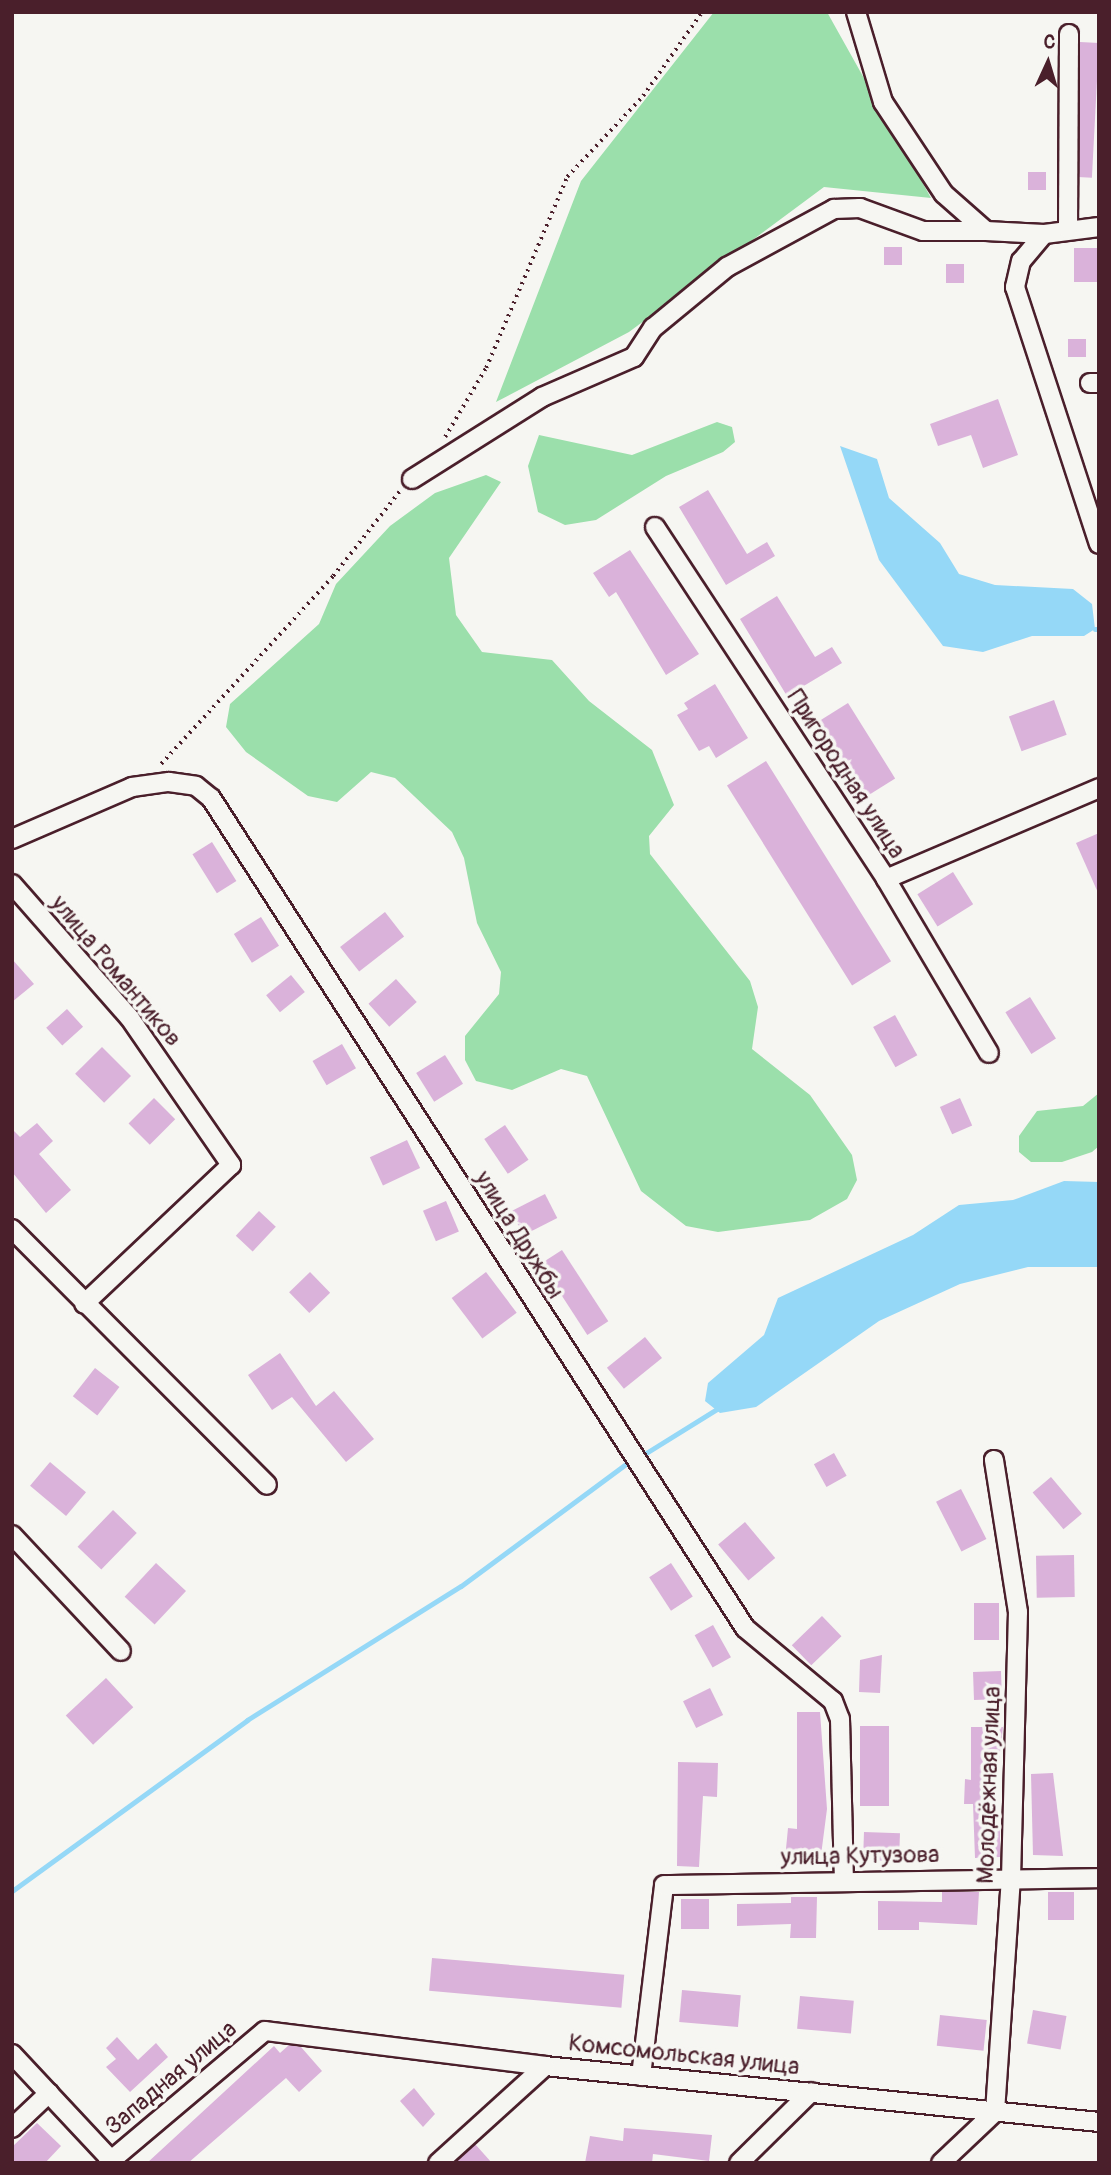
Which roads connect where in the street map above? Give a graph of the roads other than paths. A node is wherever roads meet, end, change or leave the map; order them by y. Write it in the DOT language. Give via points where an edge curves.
graph roads {
  1 [pos="856,12"];
  2 [pos="1069,34"];
  3 [pos="1099,227"];
  4 [pos="1068,229"];
  5 [pos="986,231"];
  6 [pos="1044,234"];
  7 [pos="412,479"];
  8 [pos="655,527"];
  9 [pos="1099,544"];
  10 [pos="1099,788"];
  11 [pos="12,839"];
  12 [pos="886,880"];
  13 [pos="12,884"];
  14 [pos="989,1053"];
  15 [pos="12,1228"];
  16 [pos="84,1304"];
  17 [pos="995,1460"];
  18 [pos="267,1485"];
  19 [pos="12,1535"];
  20 [pos="121,1651"];
  21 [pos="1099,1878"];
  22 [pos="1011,1879"];
  23 [pos="844,1880"];
  24 [pos="265,2031"];
  25 [pos="12,2054"];
  26 [pos="545,2066"];
  27 [pos="641,2076"];
  28 [pos="811,2092"];
  29 [pos="49,2093"];
  30 [pos="995,2112"];
  31 [pos="1099,2122"];
  32 [pos="12,2128"];
  33 [pos="111,2162"];
  34 [pos="438,2163"];
  35 [pos="739,2163"];
  36 [pos="941,2163"];
  1 -- 5 [label="street" via="883,102 944,194"];
  2 -- 4 [label="street"];
  3 -- 4 [label="street"];
  4 -- 6 [label="street"];
  5 -- 6 [label="street"];
  5 -- 7 [label="street" via="923,231 860,208 834,209 727,267 653,328 634,357 542,397"];
  6 -- 9 [label="street" via="1021,261 1016,301"];
  8 -- 12 [label="street, Пригородная улица"];
  10 -- 12 [label="street"];
  11 -- 23 [label="street, улица Дружбы" via="132,787 169,782 196,786 211,798 745,1628 833,1701 840,1719"];
  12 -- 14 [label="street, Пригородная улица"];
  13 -- 16 [label="street, улица Романтиков" via="130,1017 231,1165"];
  15 -- 16 [label="street"];
  16 -- 18 [label="street"];
  17 -- 22 [label="street, Молодёжная улица" via="1018,1612"];
  19 -- 20 [label="street"];
  21 -- 22 [label="street, улица Кутузова"];
  22 -- 23 [label="street, улица Кутузова"];
  22 -- 30 [label="street, Молодёжная улица"];
  23 -- 27 [label="street, улица Кутузова" via="664,1885"];
  24 -- 26 [label="street, Комсомольская улица"];
  24 -- 33 [label="street, Западная улица"];
  25 -- 29 [label="street"];
  26 -- 27 [label="street, Комсомольская улица"];
  26 -- 34 [label="street"];
  27 -- 28 [label="street, Комсомольская улица"];
  28 -- 30 [label="street, Комсомольская улица"];
  28 -- 35 [label="street"];
  29 -- 32 [label="street"];
  29 -- 33 [label="street"];
  30 -- 31 [label="street, Комсомольская улица"];
  30 -- 36 [label="street"];
}
